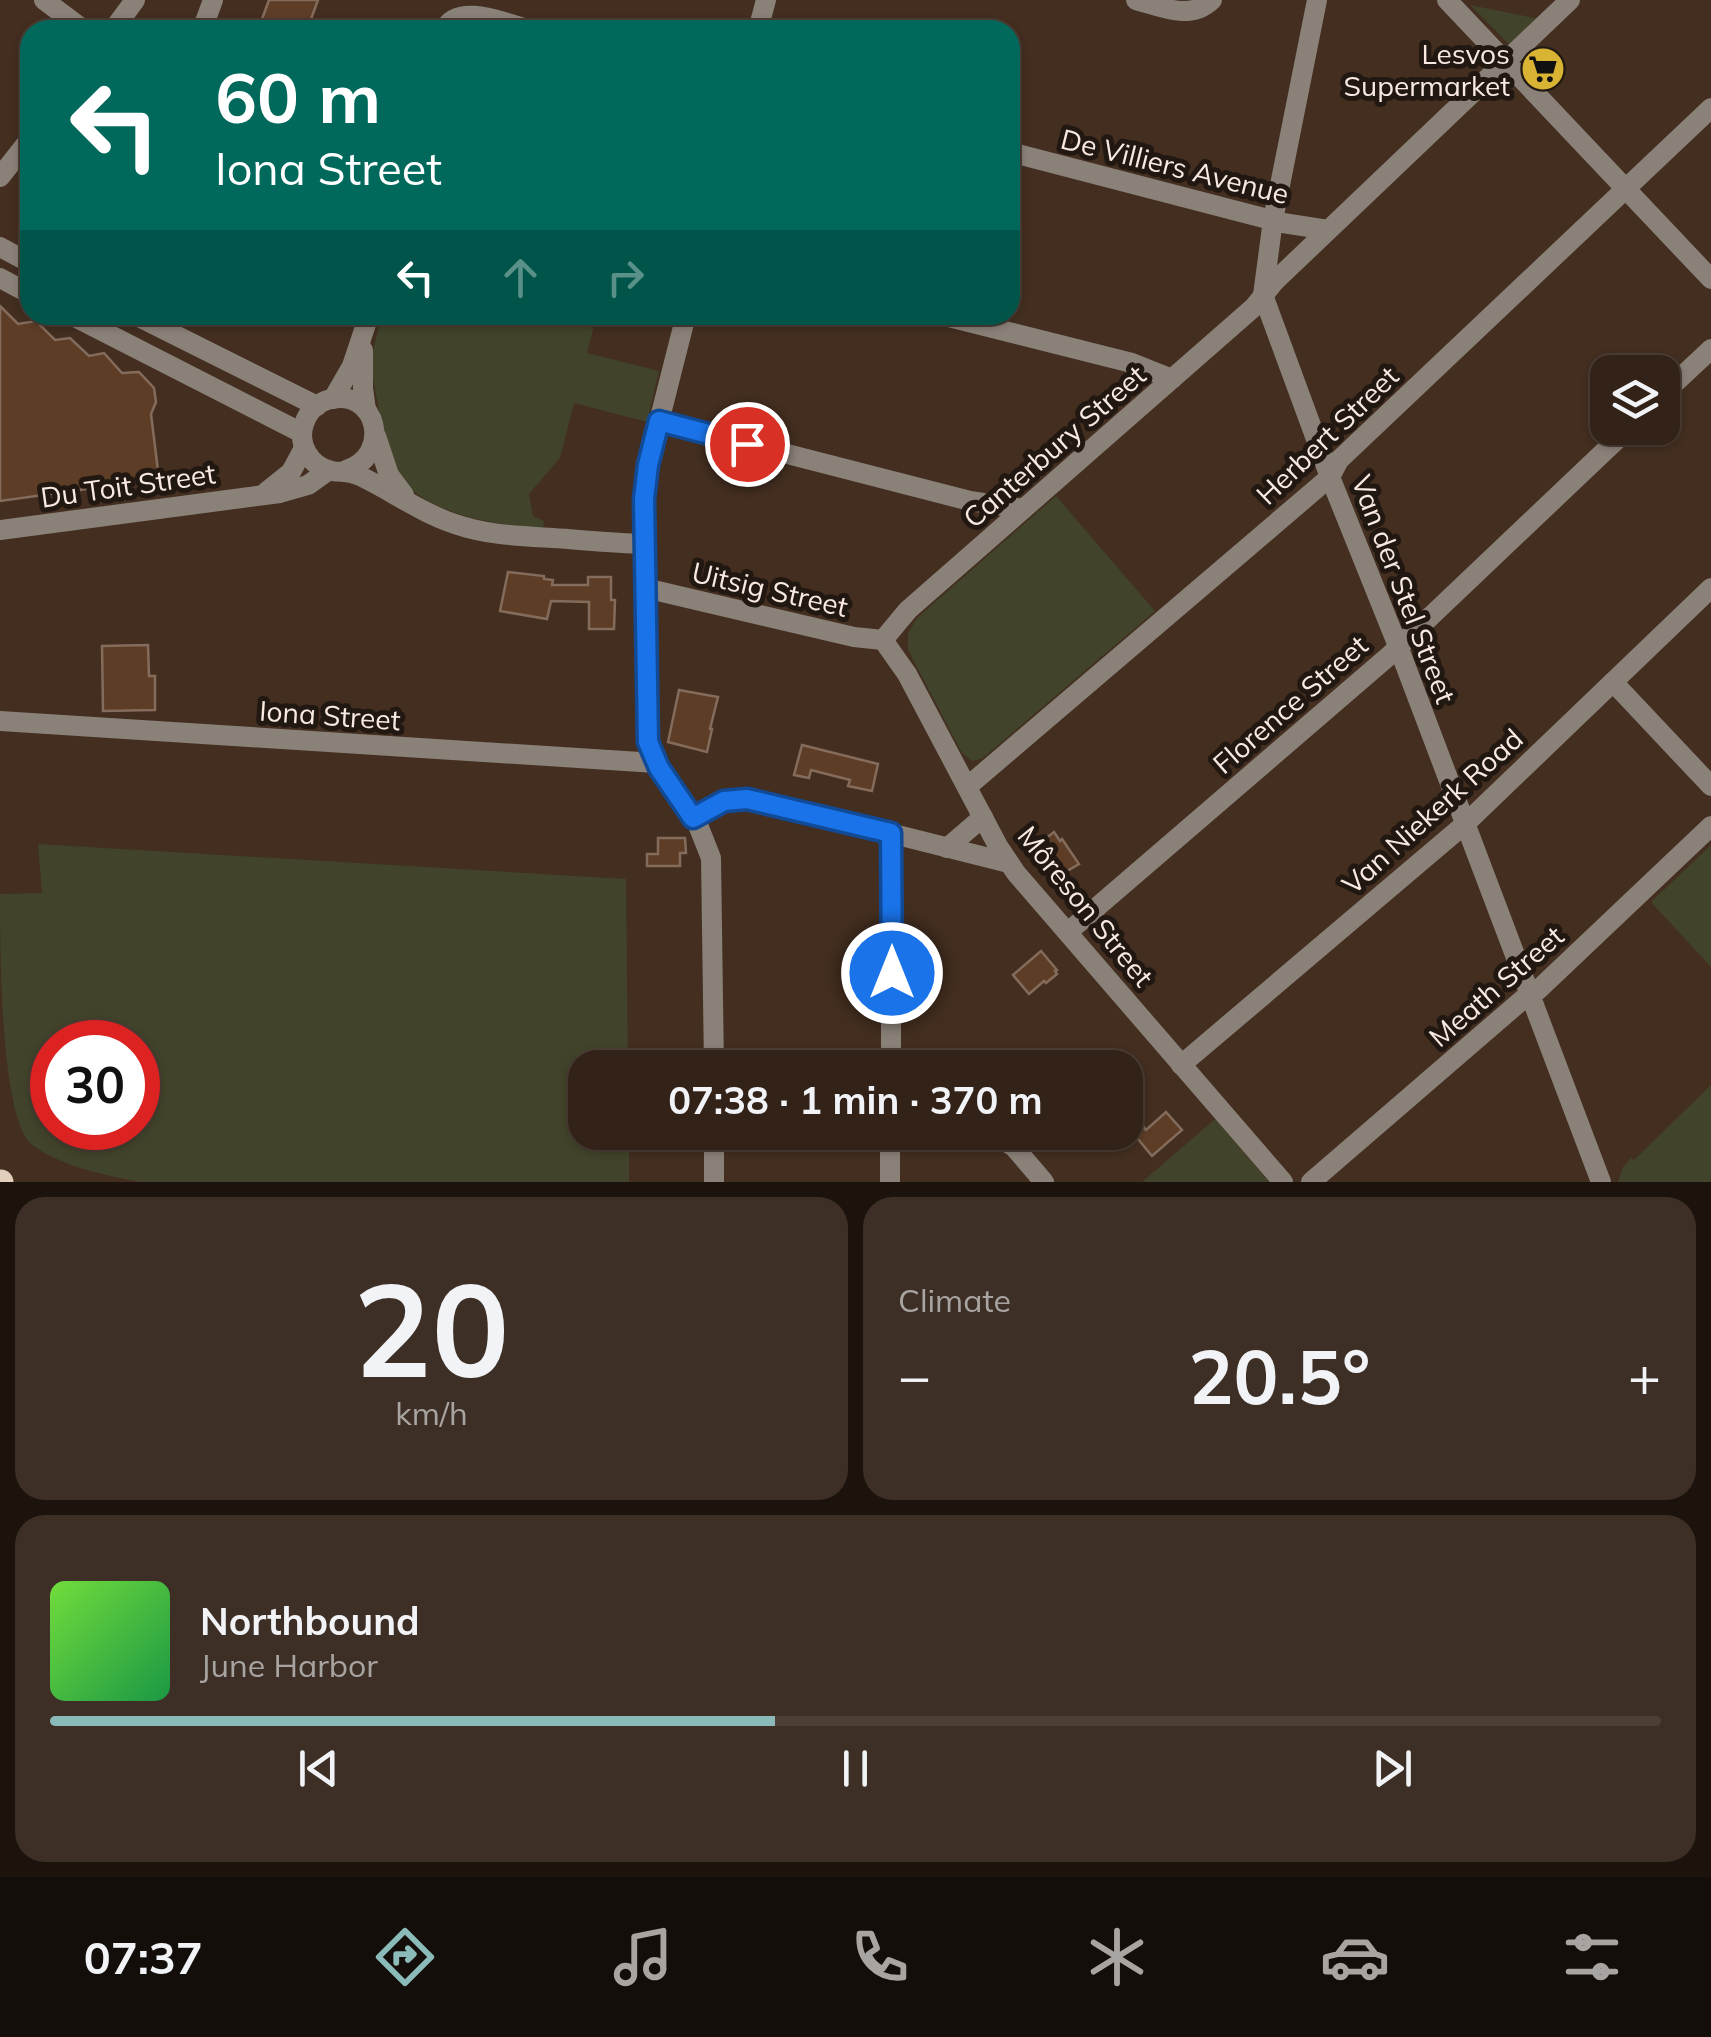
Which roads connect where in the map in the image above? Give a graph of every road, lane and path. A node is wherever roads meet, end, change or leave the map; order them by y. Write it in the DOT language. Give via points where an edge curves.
graph roads {
  1 [pos="44,0"];
  2 [pos="1136,0"];
  3 [pos="1212,0"];
  4 [pos="1317,0"];
  5 [pos="1446,0"];
  6 [pos="1570,0"];
  7 [pos="71,20"];
  8 [pos="452,20"];
  9 [pos="489,20"];
  10 [pos="1506,61"];
  11 [pos="1711,108"];
  12 [pos="20,151"];
  13 [pos="1020,155"];
  14 [pos="0,177"];
  15 [pos="1625,189"];
  16 [pos="1274,220"];
  17 [pos="1328,230"];
  18 [pos="1711,279"];
  19 [pos="1264,295"];
  20 [pos="90,325"];
  21 [pos="157,325"];
  22 [pos="366,325"];
  23 [pos="367,325"];
  24 [pos="683,325"];
  25 [pos="980,325"];
  26 [pos="1711,350"];
  27 [pos="1680,378"];
  28 [pos="1172,379"];
  29 [pos="325,402"];
  30 [pos="366,410"];
  31 [pos="659,421"];
  32 [pos="375,434"];
  33 [pos="303,440"];
  34 [pos="1610,445"];
  35 [pos="338,470"];
  36 [pos="1330,477"];
  37 [pos="264,494"];
  38 [pos="970,501"];
  39 [pos="412,504"];
  40 [pos="1023,509"];
  41 [pos="0,530"];
  42 [pos="996,532"];
  43 [pos="644,544"];
  44 [pos="645,588"];
  45 [pos="1711,588"];
  46 [pos="883,640"];
  47 [pos="1398,646"];
  48 [pos="1612,682"];
  49 [pos="0,721"];
  50 [pos="656,763"];
  51 [pos="1711,786"];
  52 [pos="967,787"];
  53 [pos="983,817"];
  54 [pos="693,818"];
  55 [pos="1465,824"];
  56 [pos="1711,826"];
  57 [pos="891,833"];
  58 [pos="947,848"];
  59 [pos="1009,863"];
  60 [pos="1068,932"];
  61 [pos="1530,996"];
  62 [pos="714,1050"];
  63 [pos="890,1050"];
  64 [pos="1181,1065"];
  65 [pos="714,1150"];
  66 [pos="890,1150"];
  67 [pos="1017,1150"];
  68 [pos="1592,1178"];
  69 [pos="714,1182"];
  70 [pos="890,1182"];
  71 [pos="1044,1182"];
  72 [pos="1283,1182"];
  73 [pos="1311,1182"];
  1 -- 7 [label="street"];
  2 -- 3 [label="street" via="1181,12"];
  4 -- 16 [label="street, Van der Stel Street"];
  5 -- 10 [label="street"];
  6 -- 10 [label="street, Canterbury Street"];
  8 -- 9 [label="street" via="464,14"];
  10 -- 15 [label="street"];
  10 -- 17 [label="street, Canterbury Street"];
  11 -- 15 [label="street, Herbert Street"];
  12 -- 14 [label="street"];
  13 -- 16 [label="street, De Villiers Avenue"];
  15 -- 18 [label="street"];
  15 -- 36 [label="street, Herbert Street" via="1340,460"];
  16 -- 17 [label="street, De Villiers Avenue"];
  16 -- 19 [label="street, Van der Stel Street"];
  17 -- 19 [label="street, Canterbury Street"];
  19 -- 28 [label="street, Canterbury Street"];
  19 -- 36 [label="street, Van der Stel Street"];
  20 -- 33 [label="street"];
  21 -- 29 [label="street"];
  22 -- 29 [label="street" via="348,374"];
  23 -- 30 [label="street"];
  24 -- 31 [label="street"];
  25 -- 28 [label="street"];
  26 -- 27 [label="street"];
  28 -- 40 [label="street, Canterbury Street"];
  29 -- 30 [label="street" via="354,402"];
  29 -- 33 [label="street" via="305,420"];
  30 -- 32 [label="street"];
  31 -- 38 [label="street"];
  31 -- 43 [label="street" via="648,465"];
  32 -- 35 [label="street" via="367,458"];
  32 -- 39 [label="street" via="389,474"];
  33 -- 35 [label="street" via="314,462"];
  33 -- 37 [label="street" via="291,472"];
  34 -- 47 [label="street, Florence Street"];
  35 -- 37 [label="street, Du Toit Street" via="308,485"];
  35 -- 39 [label="street"];
  36 -- 47 [label="street, Van der Stel Street"];
  36 -- 52 [label="street, Herbert Street"];
  37 -- 41 [label="street, Du Toit Street"];
  38 -- 40 [label="street"];
  38 -- 42 [label="street" via="990,512"];
  39 -- 43 [label="street" via="475,529"];
  40 -- 42 [label="street, Canterbury Street"];
  42 -- 46 [label="street, Canterbury Street"];
  43 -- 44 [label="street"];
  44 -- 46 [label="street, Uitsig Street"];
  44 -- 50 [label="street" via="646,733"];
  45 -- 48 [label="street, Van Niekerk Road"];
  46 -- 52 [label="street, Môreson Street"];
  47 -- 55 [label="street, Van der Stel Street"];
  47 -- 60 [label="street, Florence Street"];
  48 -- 51 [label="street"];
  48 -- 55 [label="street, Van Niekerk Road"];
  49 -- 50 [label="street, Iona Street"];
  50 -- 54 [label="street"];
  52 -- 53 [label="street, Môreson Street"];
  53 -- 58 [label="street"];
  53 -- 59 [label="street, Môreson Street"];
  54 -- 57 [label="street" via="724,801 747,799"];
  54 -- 62 [label="street" via="713,873"];
  55 -- 61 [label="street, Van der Stel Street"];
  55 -- 64 [label="street, Van Niekerk Road"];
  56 -- 61 [label="street, Meath Street"];
  57 -- 58 [label="street"];
  57 -- 63 [label="street"];
  58 -- 59 [label="street"];
  59 -- 60 [label="street, Môreson Street"];
  60 -- 64 [label="street, Môreson Street"];
  61 -- 68 [label="street, Van der Stel Street"];
  61 -- 73 [label="street, Meath Street"];
  64 -- 72 [label="street, Môreson Street"];
  65 -- 69 [label="street"];
  66 -- 70 [label="street"];
  67 -- 71 [label="street"];
}
